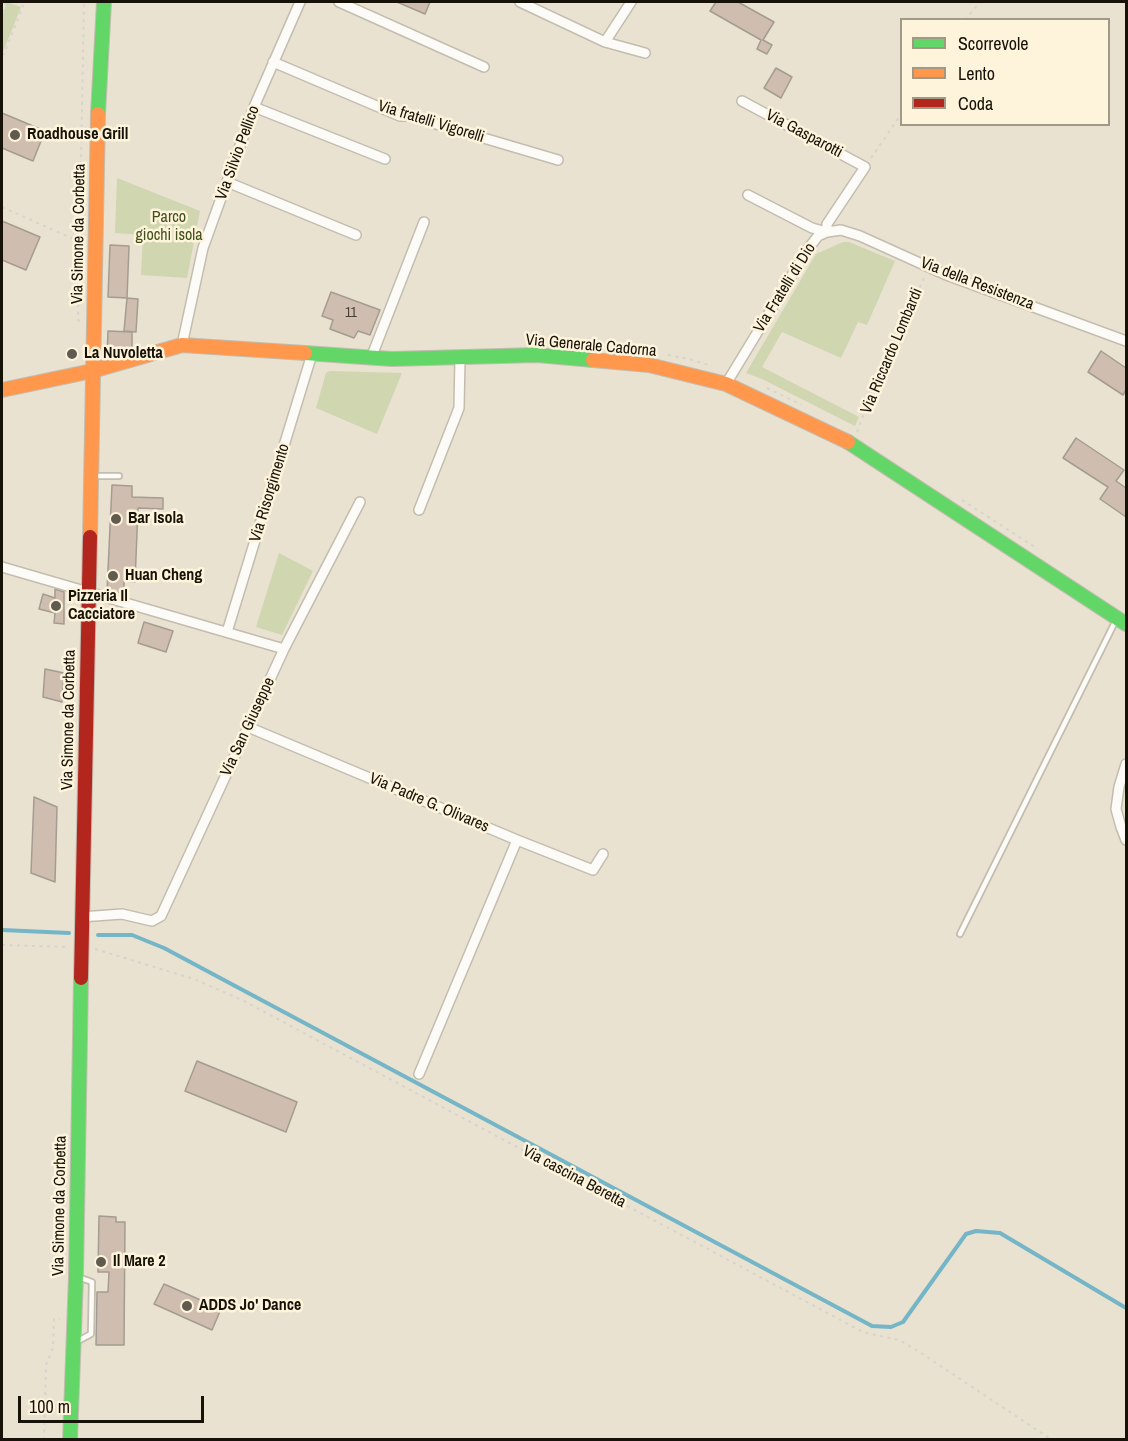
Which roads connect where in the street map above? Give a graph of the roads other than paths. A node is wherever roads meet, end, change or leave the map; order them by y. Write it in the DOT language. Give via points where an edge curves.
graph roads {
  1 [pos="104,2"];
  2 [pos="300,2"];
  3 [pos="339,2"];
  4 [pos="520,2"];
  5 [pos="632,2"];
  6 [pos="605,42"];
  7 [pos="645,53"];
  8 [pos="273,62"];
  9 [pos="484,68"];
  10 [pos="742,101"];
  11 [pos="254,107"];
  12 [pos="385,159"];
  13 [pos="558,160"];
  14 [pos="865,168"];
  15 [pos="227,182"];
  16 [pos="748,195"];
  17 [pos="424,222"];
  18 [pos="827,232"];
  19 [pos="356,236"];
  20 [pos="1126,340"];
  21 [pos="182,345"];
  22 [pos="312,354"];
  23 [pos="371,358"];
  24 [pos="460,358"];
  25 [pos="92,371"];
  26 [pos="729,378"];
  27 [pos="2,390"];
  28 [pos="90,476"];
  29 [pos="119,476"];
  30 [pos="360,502"];
  31 [pos="419,510"];
  32 [pos="2,567"];
  33 [pos="88,591"];
  34 [pos="1122,621"];
  35 [pos="227,632"];
  36 [pos="284,649"];
  37 [pos="248,727"];
  38 [pos="1126,764"];
  39 [pos="517,840"];
  40 [pos="1126,840"];
  41 [pos="603,854"];
  42 [pos="81,917"];
  43 [pos="960,934"];
  44 [pos="420,1074"];
  45 [pos="70,1440"];
  1 -- 25 [label="main road, Via Simone da Corbetta"];
  2 -- 8 [label="street, Via Silvio Pellico"];
  3 -- 9 [label="street"];
  4 -- 6 [label="street"];
  5 -- 6 [label="street"];
  6 -- 7 [label="street"];
  8 -- 11 [label="street, Via Silvio Pellico"];
  8 -- 13 [label="street, Via fratelli Vigorelli" via="400,116"];
  10 -- 14 [label="street, Via Gasparotti"];
  11 -- 12 [label="street"];
  11 -- 15 [label="street, Via Silvio Pellico"];
  14 -- 18 [label="street, Via Fratelli di Dio" via="827,224"];
  15 -- 19 [label="street"];
  15 -- 21 [label="street, Via Silvio Pellico" via="203,248"];
  16 -- 18 [label="street, Via della Resistenza"];
  17 -- 23 [label="street"];
  18 -- 20 [label="street, Via della Resistenza" via="841,230 860,236 929,267"];
  18 -- 26 [label="street, Via Fratelli di Dio" via="818,236 808,249"];
  21 -- 22 [label="main road, Via Generale Cadorna"];
  21 -- 25 [label="main road, Via Generale Cadorna"];
  22 -- 23 [label="main road, Via Generale Cadorna"];
  22 -- 35 [label="street, Via Risorgimento"];
  23 -- 24 [label="main road, Via Generale Cadorna"];
  24 -- 26 [label="main road, Via Generale Cadorna" via="537,355 649,365"];
  24 -- 31 [label="street" via="459,408"];
  25 -- 27 [label="main road, Via Generale Cadorna"];
  25 -- 28 [label="main road, Via Simone da Corbetta"];
  26 -- 34 [label="main road, Via Generale Cadorna" via="850,443"];
  28 -- 29 [label="lane"];
  28 -- 33 [label="main road, Via Simone da Corbetta"];
  30 -- 36 [label="street, Via San Giuseppe"];
  32 -- 33 [label="street"];
  33 -- 35 [label="street"];
  33 -- 42 [label="main road, Via Simone da Corbetta"];
  34 -- 43 [label="lane"];
  35 -- 36 [label="street"];
  36 -- 37 [label="street, Via San Giuseppe"];
  37 -- 39 [label="street, Via Padre G. Olivares"];
  37 -- 42 [label="street, Via San Giuseppe" via="158,919 122,914"];
  38 -- 40 [label="street" via="1116,809"];
  39 -- 41 [label="street, Via Padre G. Olivares" via="593,870"];
  39 -- 44 [label="street"];
  42 -- 45 [label="main road, Via Simone da Corbetta"];
}
